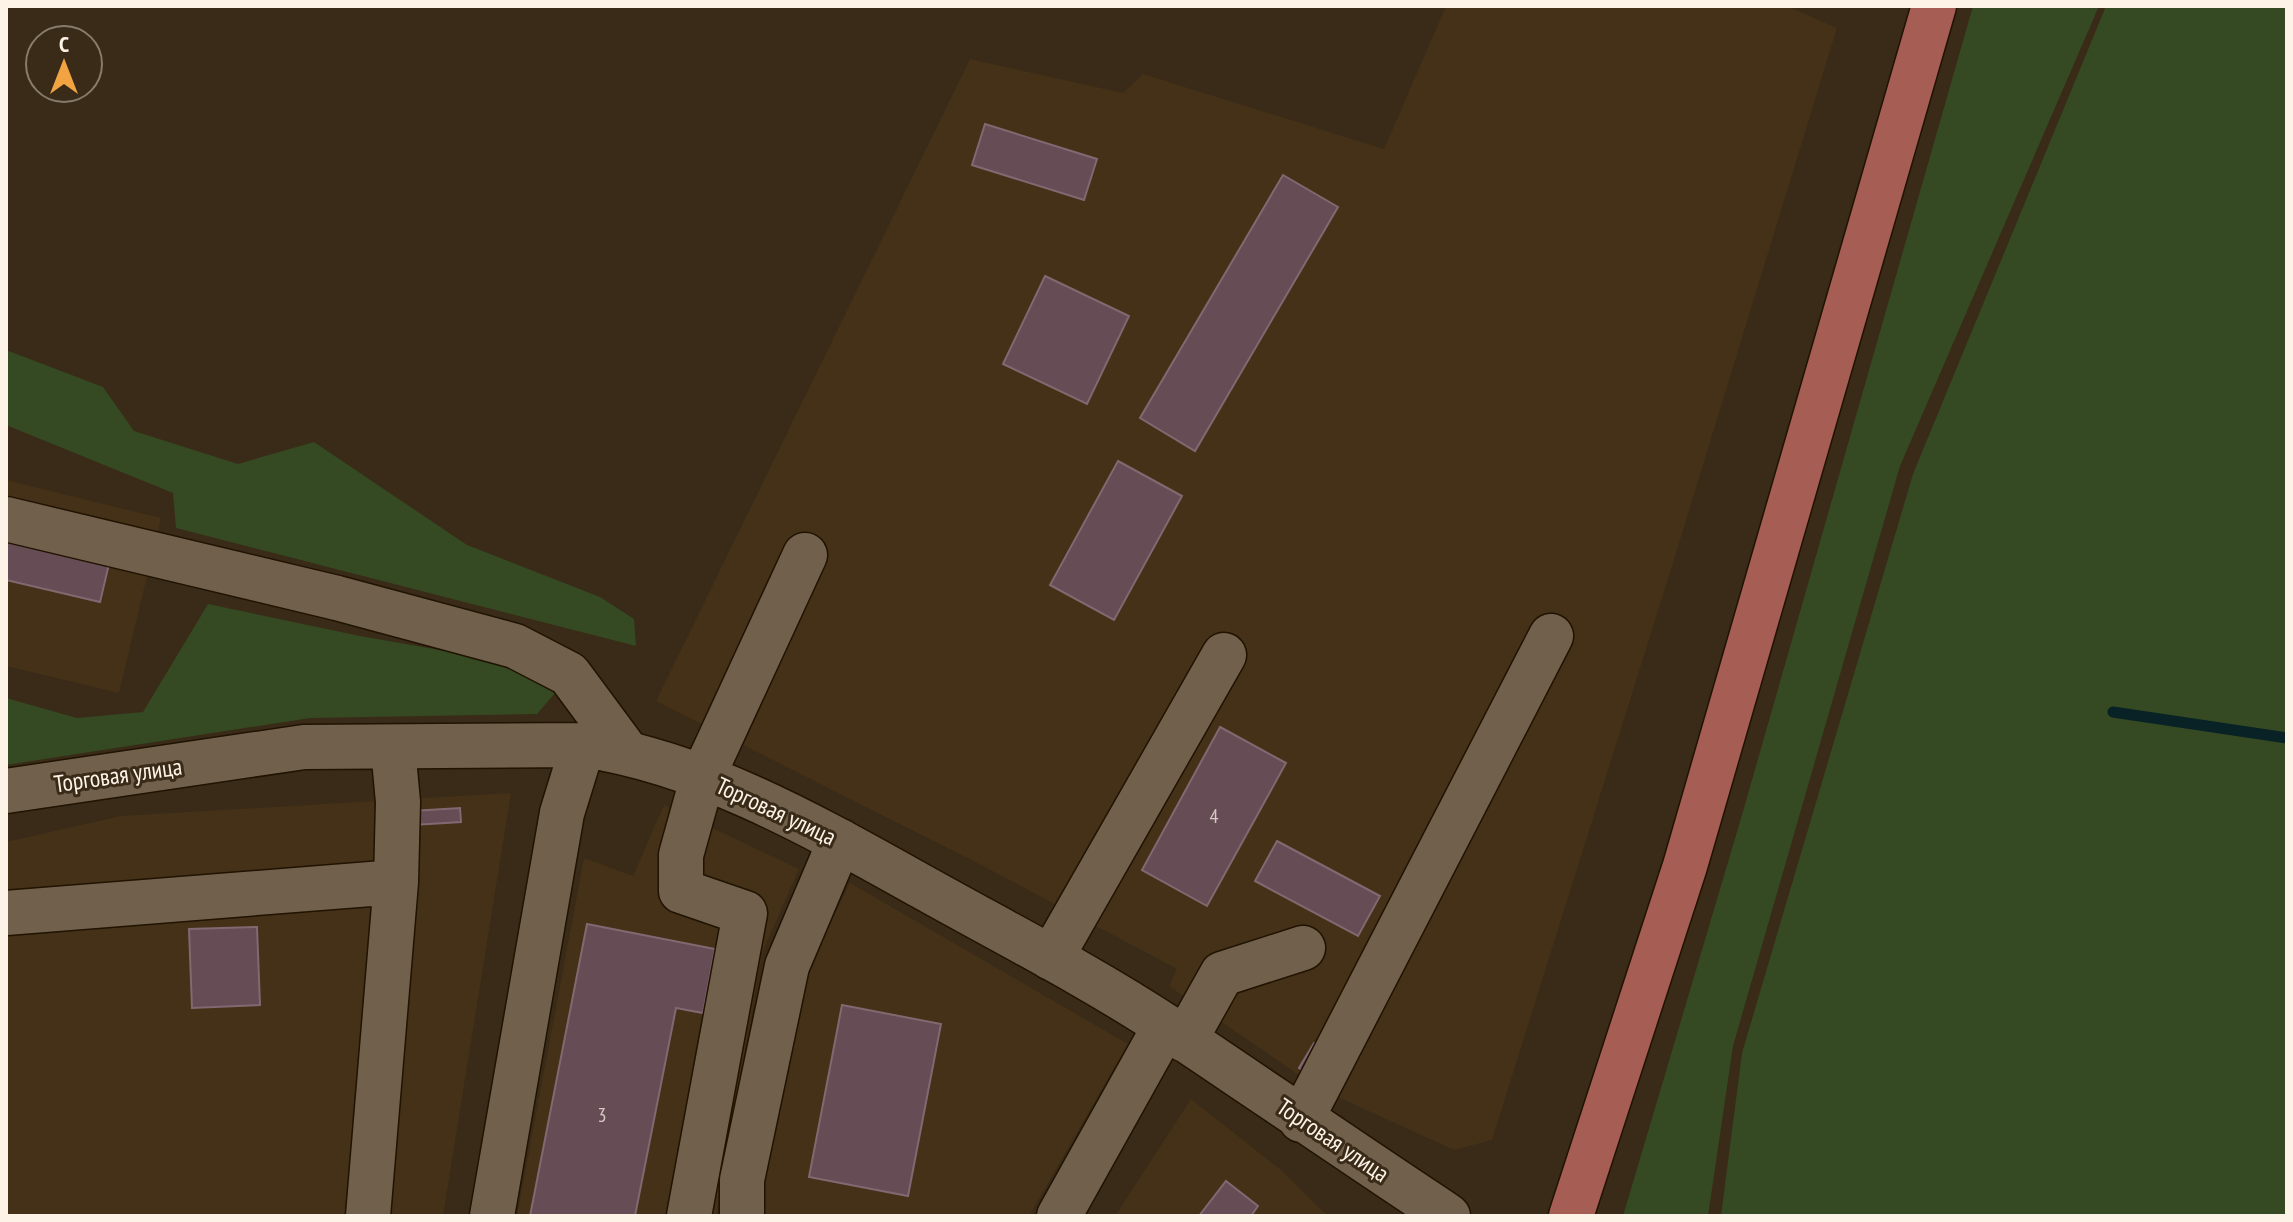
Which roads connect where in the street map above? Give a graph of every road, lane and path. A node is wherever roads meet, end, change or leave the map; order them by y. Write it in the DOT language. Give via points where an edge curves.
graph roads {
  1 [pos="1934,6"];
  2 [pos="6,519"];
  3 [pos="805,555"];
  4 [pos="1551,636"];
  5 [pos="1224,655"];
  6 [pos="583,745"];
  7 [pos="393,748"];
  8 [pos="626,751"];
  9 [pos="703,776"];
  10 [pos="6,791"];
  11 [pos="840,841"];
  12 [pos="396,882"];
  13 [pos="6,913"];
  14 [pos="1303,948"];
  15 [pos="1051,958"];
  16 [pos="1175,1033"];
  17 [pos="1301,1120"];
  18 [pos="368,1216"];
  19 [pos="492,1216"];
  20 [pos="689,1216"];
  21 [pos="742,1216"];
  22 [pos="1059,1216"];
  23 [pos="1448,1216"];
  24 [pos="1571,1216"];
  1 -- 24 [label="main road" via="1685,866"];
  2 -- 8 [label="street" via="515,646 569,674"];
  3 -- 9 [label="street"];
  4 -- 17 [label="street"];
  5 -- 15 [label="street"];
  6 -- 7 [label="street, Торговая улица"];
  6 -- 8 [label="street, Торговая улица"];
  6 -- 19 [label="street" via="562,813"];
  7 -- 10 [label="street, Торговая улица" via="304,747"];
  7 -- 12 [label="street"];
  8 -- 9 [label="street, Торговая улица"];
  9 -- 11 [label="street, Торговая улица"];
  9 -- 20 [label="street" via="681,855 681,891 745,913"];
  11 -- 15 [label="street, Торговая улица"];
  11 -- 21 [label="street" via="787,966 742,1180"];
  12 -- 13 [label="street"];
  12 -- 18 [label="street"];
  14 -- 16 [label="street" via="1222,974"];
  15 -- 16 [label="street, Торговая улица"];
  16 -- 17 [label="street, Торговая улица"];
  16 -- 22 [label="street"];
  17 -- 23 [label="street, Торговая улица"];
}
